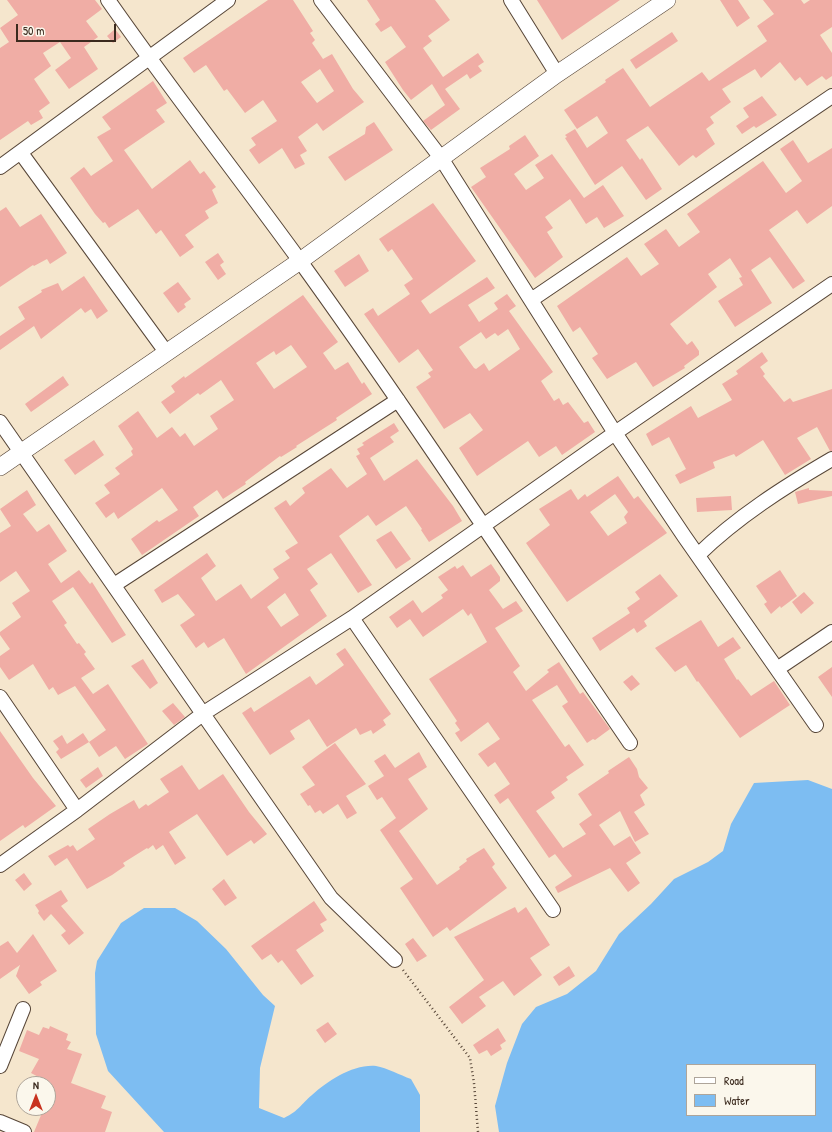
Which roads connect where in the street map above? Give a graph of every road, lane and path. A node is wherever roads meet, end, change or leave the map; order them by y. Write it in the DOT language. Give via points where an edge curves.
graph roads {
  1 [pos="108,0"];
  2 [pos="228,0"];
  3 [pos="321,0"];
  4 [pos="511,0"];
  5 [pos="667,0"];
  6 [pos="148,57"];
  7 [pos="557,74"];
  8 [pos="832,96"];
  9 [pos="21,153"];
  10 [pos="441,158"];
  11 [pos="0,167"];
  12 [pos="300,261"];
  13 [pos="832,284"];
  14 [pos="531,300"];
  15 [pos="166,352"];
  16 [pos="398,400"];
  17 [pos="0,422"];
  18 [pos="615,433"];
  19 [pos="21,453"];
  20 [pos="832,460"];
  21 [pos="0,467"];
  22 [pos="482,526"];
  23 [pos="698,555"];
  24 [pos="114,585"];
  25 [pos="352,618"];
  26 [pos="832,632"];
  27 [pos="777,669"];
  28 [pos="0,697"];
  29 [pos="204,713"];
  30 [pos="816,725"];
  31 [pos="630,743"];
  32 [pos="78,810"];
  33 [pos="0,865"];
  34 [pos="553,910"];
  35 [pos="396,960"];
  36 [pos="23,1009"];
  37 [pos="0,1066"];
  38 [pos="0,1122"];
  39 [pos="24,1132"];
  40 [pos="478,1132"];
  1 -- 6 [label="street"];
  2 -- 6 [label="street"];
  3 -- 10 [label="street"];
  4 -- 7 [label="street"];
  5 -- 7 [label="street"];
  6 -- 9 [label="street"];
  6 -- 12 [label="street"];
  7 -- 10 [label="street"];
  8 -- 14 [label="street"];
  9 -- 11 [label="street"];
  9 -- 15 [label="street"];
  10 -- 12 [label="street"];
  10 -- 14 [label="street"];
  12 -- 15 [label="street"];
  12 -- 16 [label="street"];
  13 -- 18 [label="street"];
  14 -- 18 [label="street"];
  15 -- 19 [label="street"];
  16 -- 22 [label="street"];
  16 -- 24 [label="street"];
  17 -- 19 [label="street"];
  18 -- 22 [label="street"];
  18 -- 23 [label="street"];
  19 -- 21 [label="street"];
  19 -- 24 [label="street"];
  20 -- 23 [label="street" via="741,518"];
  22 -- 25 [label="street"];
  22 -- 31 [label="street"];
  23 -- 27 [label="street"];
  24 -- 29 [label="street"];
  25 -- 29 [label="street"];
  25 -- 34 [label="street"];
  26 -- 27 [label="street"];
  27 -- 30 [label="street"];
  28 -- 32 [label="street"];
  29 -- 32 [label="street"];
  29 -- 35 [label="street" via="331,898"];
  32 -- 33 [label="street"];
  35 -- 40 [label="path" via="470,1058"];
  36 -- 37 [label="street"];
  38 -- 39 [label="street"];
}
